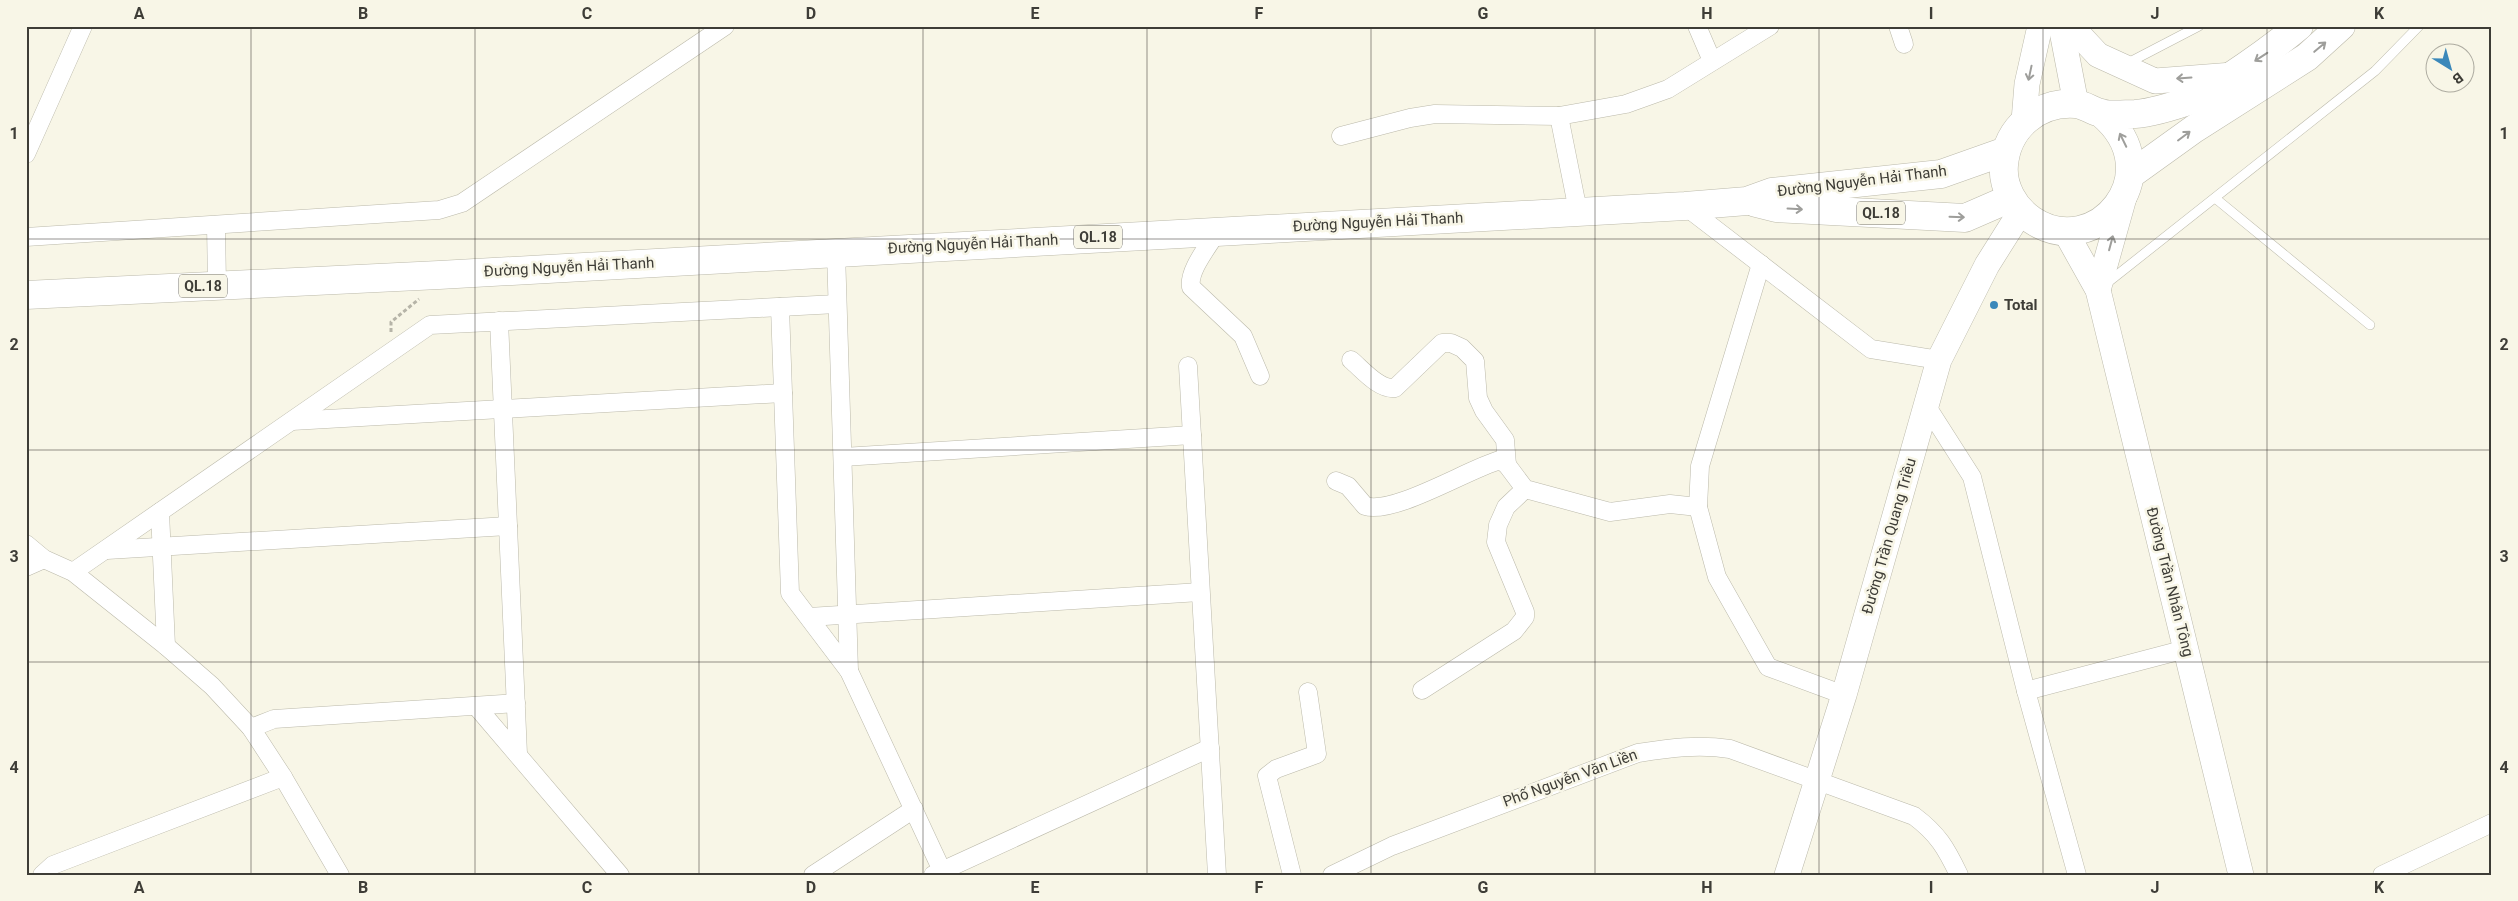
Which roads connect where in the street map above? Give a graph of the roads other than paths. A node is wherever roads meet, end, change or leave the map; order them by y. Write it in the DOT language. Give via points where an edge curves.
graph roads {
  1 [pos="83,26"];
  2 [pos="725,26"];
  3 [pos="1697,26"];
  4 [pos="1770,26"];
  5 [pos="1898,26"];
  6 [pos="2040,26"];
  7 [pos="2061,26"];
  8 [pos="2071,26"];
  9 [pos="2200,26"];
  10 [pos="2299,26"];
  11 [pos="2341,26"];
  12 [pos="2419,26"];
  13 [pos="1904,44"];
  14 [pos="1712,61"];
  15 [pos="2123,65"];
  16 [pos="2233,75"];
  17 [pos="2076,104"];
  18 [pos="2102,114"];
  19 [pos="1559,116"];
  20 [pos="2024,121"];
  21 [pos="1341,136"];
  22 [pos="2006,151"];
  23 [pos="26,154"];
  24 [pos="2128,184"];
  25 [pos="2215,198"];
  26 [pos="1747,201"];
  27 [pos="2016,205"];
  28 [pos="1685,206"];
  29 [pos="1578,211"];
  30 [pos="216,225"];
  31 [pos="1218,230"];
  32 [pos="2065,231"];
  33 [pos="26,238"];
  34 [pos="836,252"];
  35 [pos="1761,264"];
  36 [pos="217,285"];
  37 [pos="2098,290"];
  38 [pos="26,295"];
  39 [pos="838,304"];
  40 [pos="780,307"];
  41 [pos="499,321"];
  42 [pos="2370,325"];
  43 [pos="1351,360"];
  44 [pos="1939,360"];
  45 [pos="1188,366"];
  46 [pos="1260,376"];
  47 [pos="783,394"];
  48 [pos="1926,405"];
  49 [pos="503,408"];
  50 [pos="292,421"];
  51 [pos="1192,435"];
  52 [pos="842,456"];
  53 [pos="1507,465"];
  54 [pos="1336,481"];
  55 [pos="1525,489"];
  56 [pos="1698,507"];
  57 [pos="160,512"];
  58 [pos="508,526"];
  59 [pos="26,544"];
  60 [pos="161,546"];
  61 [pos="106,550"];
  62 [pos="44,559"];
  63 [pos="26,567"];
  64 [pos="73,572"];
  65 [pos="1200,592"];
  66 [pos="847,615"];
  67 [pos="809,618"];
  68 [pos="166,646"];
  69 [pos="2186,649"];
  70 [pos="849,671"];
  71 [pos="1422,690"];
  72 [pos="2026,691"];
  73 [pos="1308,692"];
  74 [pos="1844,695"];
  75 [pos="516,703"];
  76 [pos="476,706"];
  77 [pos="251,728"];
  78 [pos="1210,748"];
  79 [pos="518,754"];
  80 [pos="283,777"];
  81 [pos="1817,780"];
  82 [pos="914,809"];
  83 [pos="2492,823"];
  84 [pos="1344,872"];
  85 [pos="940,873"];
  86 [pos="42,875"];
  87 [pos="340,875"];
  88 [pos="620,875"];
  89 [pos="813,875"];
  90 [pos="1217,875"];
  91 [pos="1292,875"];
  92 [pos="1787,875"];
  93 [pos="1959,875"];
  94 [pos="2077,875"];
  95 [pos="2241,875"];
  96 [pos="2382,875"];
  1 -- 23 [label="street"];
  2 -- 30 [label="street" via="462,203 439,210"];
  3 -- 14 [label="street"];
  4 -- 14 [label="street"];
  5 -- 13 [label="street"];
  6 -- 20 [label="street, one-way" via="2027,84"];
  7 -- 17 [label="street"];
  8 -- 15 [label="street" via="2098,55"];
  9 -- 15 [label="lane"];
  10 -- 16 [label="highway, one-way"];
  24 -- 11 [label="highway, one-way" via="2194,129 2308,57"];
  12 -- 25 [label="lane" via="2375,71"];
  14 -- 19 [label="street" via="1668,89 1647,98"];
  16 -- 15 [label="street, one-way" via="2155,81"];
  16 -- 18 [label="highway" via="2199,97 2137,114"];
  17 -- 18 [label="highway"];
  17 -- 20 [label="highway" via="2039,110"];
  24 -- 18 [label="highway, one-way" via="2130,157 2125,140"];
  19 -- 21 [label="street" via="1435,114"];
  19 -- 29 [label="street"];
  20 -- 22 [label="highway" via="2012,135"];
  22 -- 26 [label="highway, Đường Nguyễn Hải Thanh / QL.18" via="1941,174 1772,192"];
  22 -- 27 [label="highway" via="2005,183"];
  24 -- 32 [label="highway" via="2118,205 2101,220"];
  37 -- 24 [label="street, Đường Trần Nhân Tông, one-way"];
  25 -- 37 [label="lane"];
  25 -- 42 [label="lane"];
  26 -- 27 [label="highway, Đường Nguyễn Hải Thanh / QL.18, one-way" via="1776,208 1965,218"];
  26 -- 28 [label="highway, Đường Nguyễn Hải Thanh / QL.18"];
  27 -- 32 [label="highway" via="2041,226"];
  27 -- 44 [label="street, Đường Trần Quang Triều"];
  28 -- 29 [label="highway, Đường Nguyễn Hải Thanh / QL.18"];
  28 -- 35 [label="street"];
  29 -- 31 [label="highway, Đường Nguyễn Hải Thanh / QL.18"];
  30 -- 33 [label="street"];
  30 -- 36 [label="street"];
  31 -- 34 [label="highway, Đường Nguyễn Hải Thanh / QL.18"];
  31 -- 46 [label="street" via="1193,273 1191,287 1244,336"];
  32 -- 37 [label="street, Đường Trần Nhân Tông"];
  34 -- 36 [label="highway, Đường Nguyễn Hải Thanh / QL.18"];
  34 -- 39 [label="street"];
  35 -- 44 [label="street" via="1871,349"];
  35 -- 56 [label="street" via="1700,466"];
  36 -- 38 [label="highway, QL.18"];
  37 -- 69 [label="street, Đường Trần Nhân Tông"];
  39 -- 40 [label="street"];
  39 -- 52 [label="street"];
  40 -- 41 [label="street"];
  40 -- 47 [label="street"];
  41 -- 49 [label="street"];
  41 -- 50 [label="street" via="430,325"];
  43 -- 53 [label="street" via="1376,381 1395,388 1442,342 1462,348 1475,361 1478,398 1505,440"];
  44 -- 48 [label="street, Đường Trần Quang Triều"];
  45 -- 51 [label="street"];
  47 -- 49 [label="street"];
  47 -- 67 [label="street" via="790,593"];
  48 -- 72 [label="street" via="1972,476"];
  48 -- 74 [label="street, Đường Trần Quang Triều"];
  49 -- 50 [label="street"];
  49 -- 58 [label="street"];
  50 -- 57 [label="street"];
  51 -- 52 [label="street"];
  51 -- 65 [label="street"];
  52 -- 66 [label="street"];
  53 -- 54 [label="street" via="1500,460 1493,462 1378,508 1365,506 1348,486"];
  53 -- 55 [label="street"];
  55 -- 56 [label="street" via="1610,512 1670,504"];
  55 -- 71 [label="street" via="1506,507 1498,525 1496,542 1525,617 1514,631"];
  56 -- 74 [label="street" via="1717,577 1768,667"];
  57 -- 60 [label="street"];
  57 -- 61 [label="street"];
  58 -- 60 [label="street"];
  58 -- 75 [label="street"];
  59 -- 62 [label="street"];
  60 -- 61 [label="street"];
  60 -- 68 [label="street"];
  61 -- 64 [label="street"];
  62 -- 63 [label="street"];
  62 -- 64 [label="street"];
  64 -- 68 [label="street"];
  65 -- 66 [label="street"];
  65 -- 78 [label="street"];
  66 -- 67 [label="street"];
  66 -- 70 [label="street"];
  67 -- 70 [label="street"];
  68 -- 77 [label="street" via="212,686"];
  69 -- 72 [label="street"];
  69 -- 95 [label="street, Đường Trần Nhân Tông"];
  70 -- 82 [label="street"];
  72 -- 94 [label="street"];
  73 -- 91 [label="street" via="1316,754 1276,769 1267,776"];
  74 -- 81 [label="street, Đường Trần Quang Triều"];
  75 -- 76 [label="street"];
  75 -- 79 [label="street"];
  76 -- 77 [label="street" via="274,719"];
  76 -- 79 [label="street"];
  77 -- 80 [label="street"];
  78 -- 85 [label="street"];
  78 -- 90 [label="street"];
  79 -- 88 [label="street"];
  80 -- 86 [label="street" via="53,865"];
  80 -- 87 [label="street"];
  81 -- 84 [label="street, Phố Nguyễn Văn Liền" via="1722,748 1676,746 1638,753 1392,846"];
  81 -- 92 [label="street, Đường Trần Quang Triều"];
  81 -- 93 [label="street, Phố Nguyễn Văn Liền" via="1914,816 1943,842"];
  82 -- 85 [label="street"];
  82 -- 89 [label="street"];
  83 -- 96 [label="street"];
}
